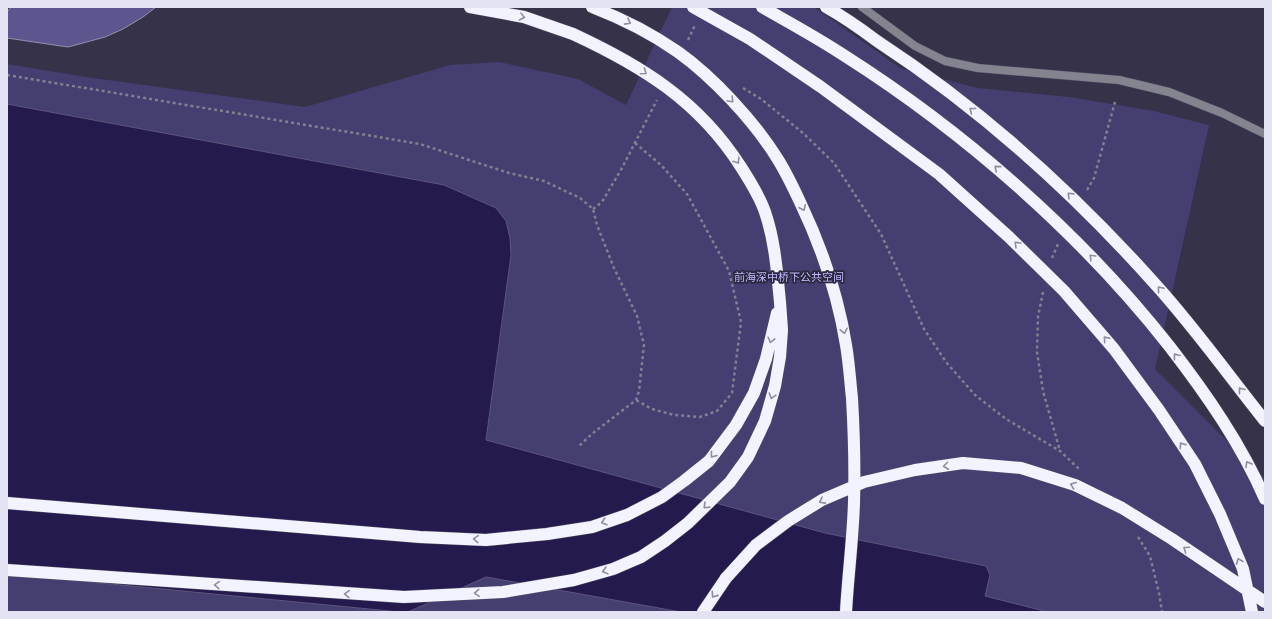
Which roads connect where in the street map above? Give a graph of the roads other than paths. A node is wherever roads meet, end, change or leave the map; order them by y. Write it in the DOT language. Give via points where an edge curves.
graph roads {
  1 [pos="470,7"];
  2 [pos="592,7"];
  3 [pos="693,7"];
  4 [pos="762,7"];
  5 [pos="826,7"];
  6 [pos="862,7"];
  7 [pos="1265,134"];
  8 [pos="780,302"];
  9 [pos="1265,421"];
  10 [pos="1265,499"];
  11 [pos="7,503"];
  12 [pos="7,570"];
  13 [pos="1265,602"];
  14 [pos="703,612"];
  15 [pos="846,612"];
  16 [pos="1252,612"];
  1 -- 8 [label="highway, one-way, bridge" via="524,17 573,34 605,49 673,92 705,120 730,150 765,212 775,253"];
  2 -- 15 [label="highway, one-way, bridge" via="618,17 649,34 679,53 706,75 732,101 777,158 810,224 837,300 847,346 851,386 854,503"];
  16 -- 3 [label="highway, one-way, bridge" via="1243,569 1195,464 1114,349 1064,291 939,174 815,82 750,39"];
  10 -- 4 [label="highway, one-way, bridge" via="1227,426 1186,368 1142,311 1089,255 996,168 947,128 845,56"];
  9 -- 5 [label="highway, one-way, bridge" via="1157,286 1108,232 1055,182 1002,133 917,67"];
  6 -- 7 [label="street" via="915,46 945,61 978,68 1119,80 1169,92 1222,112"];
  8 -- 11 [label="highway, one-way" via="766,359 754,393 736,425 709,461 662,497 627,515 592,527 486,540"];
  8 -- 12 [label="highway, one-way" via="782,330 775,386 765,421 748,456 730,482 688,522 641,557 613,569 574,580 503,592 404,598"];
  13 -- 14 [label="highway, one-way, bridge" via="1129,512 1075,485 1021,468 963,464 915,470 864,482 822,500 756,545 726,578"];
}
